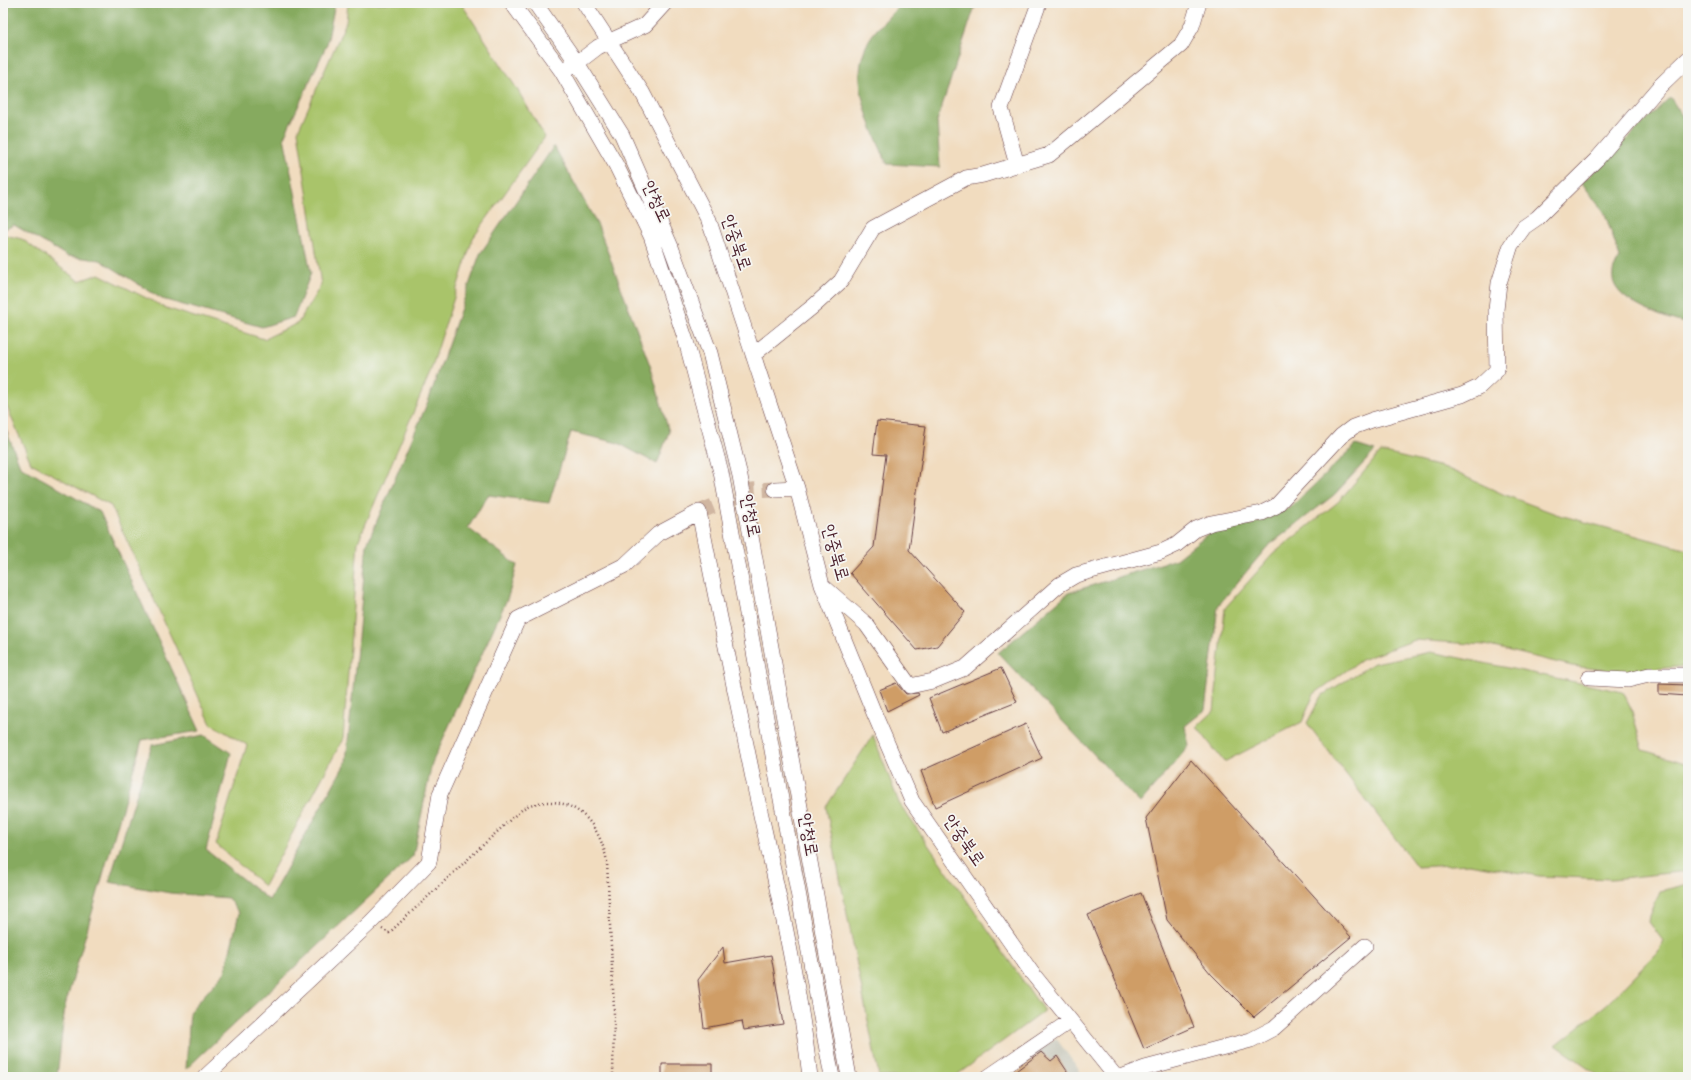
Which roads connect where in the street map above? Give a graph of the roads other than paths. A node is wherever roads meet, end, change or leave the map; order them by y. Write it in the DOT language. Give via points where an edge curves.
graph roads {
  1 [pos="512,3"];
  2 [pos="535,3"];
  3 [pos="584,3"];
  4 [pos="665,3"];
  5 [pos="1039,3"];
  6 [pos="1199,3"];
  7 [pos="610,41"];
  8 [pos="1688,59"];
  9 [pos="578,63"];
  10 [pos="561,70"];
  11 [pos="1017,164"];
  12 [pos="753,355"];
  13 [pos="797,488"];
  14 [pos="774,489"];
  15 [pos="822,584"];
  16 [pos="1688,675"];
  17 [pos="1589,678"];
  18 [pos="1365,946"];
  19 [pos="1070,1021"];
  20 [pos="205,1077"];
  21 [pos="810,1077"];
  22 [pos="832,1077"];
  23 [pos="849,1077"];
  24 [pos="988,1077"];
  25 [pos="1116,1077"];
  26 [pos="1121,1077"];
  1 -- 10 [label="street, 안청로"];
  2 -- 9 [label="street, 안청로"];
  3 -- 7 [label="street, 안중북로"];
  4 -- 7 [label="street" via="645,25"];
  5 -- 11 [label="street" via="1000,108"];
  6 -- 11 [label="street" via="1186,39 1165,60 1049,155"];
  7 -- 9 [label="street"];
  7 -- 12 [label="street, 안중북로" via="642,92 709,221"];
  8 -- 15 [label="street" via="1659,87 1597,159 1524,227 1510,245 1499,283 1496,310 1497,370 1480,387 1462,395 1353,427 1341,436 1276,506 1262,513 1211,523 1196,529 1176,545 1161,552 1076,575 1059,585 964,668 933,681 910,686 866,624"];
  9 -- 10 [label="street"];
  9 -- 23 [label="street, 안청로" via="622,135 672,247 710,353 740,476"];
  10 -- 22 [label="street, 안청로" via="616,165 650,236 688,349 721,472"];
  11 -- 12 [label="street" via="966,178 873,228 841,281"];
  12 -- 13 [label="street, 안중북로"];
  13 -- 14 [label="street"];
  13 -- 15 [label="street, 안중북로"];
  15 -- 19 [label="street, 안중북로" via="912,801 1032,973"];
  16 -- 17 [label="street" via="1649,675 1628,680"];
  18 -- 26 [label="street" via="1274,1028 1251,1040 1145,1068"];
  19 -- 24 [label="street"];
  19 -- 25 [label="street, 안중북로"];
  20 -- 21 [label="street" via="371,922 429,862 440,794 518,619 625,565 658,534 699,512 778,895 805,1033"];
}
